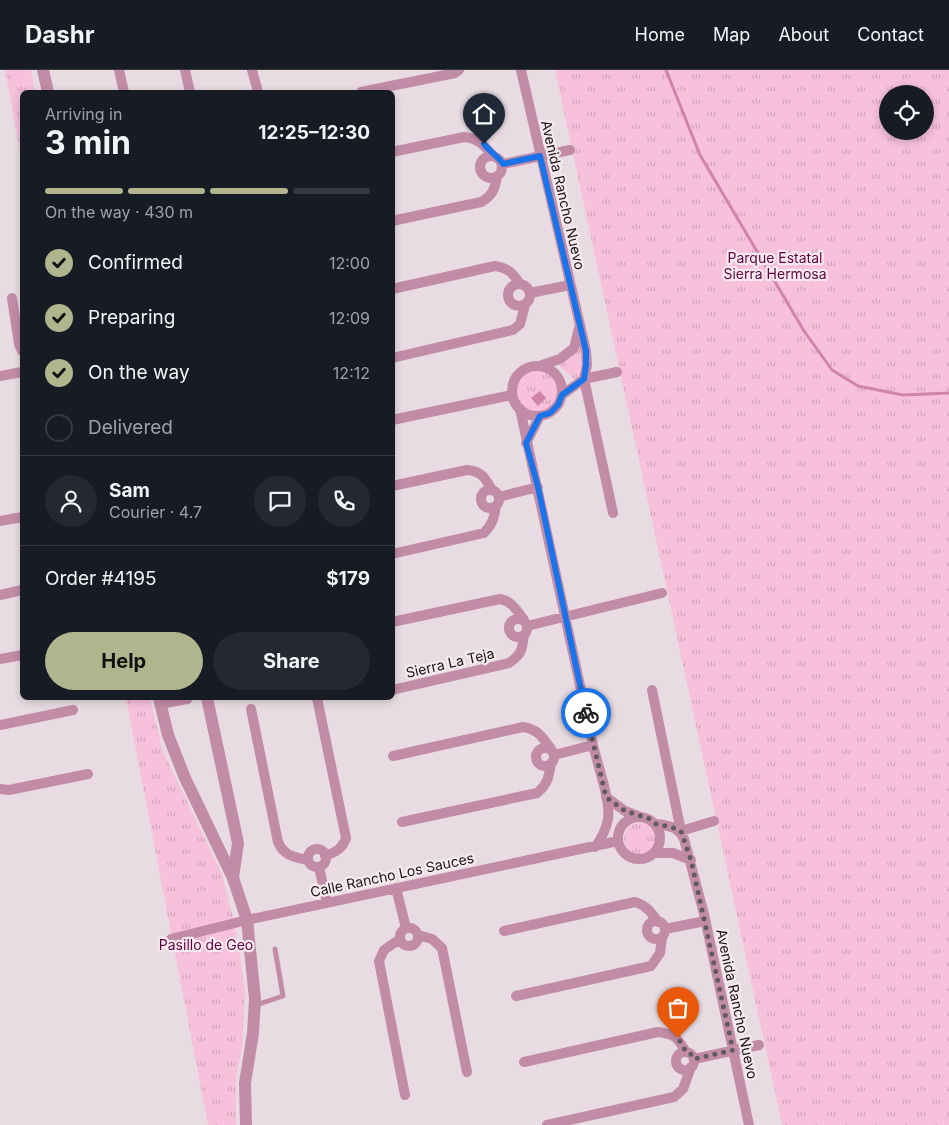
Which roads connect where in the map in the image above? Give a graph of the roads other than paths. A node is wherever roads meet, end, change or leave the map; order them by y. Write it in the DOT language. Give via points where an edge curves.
graph roads {
  1 [pos="43,70"];
  2 [pos="119,70"];
  3 [pos="186,70"];
  4 [pos="252,70"];
  5 [pos="459,70"];
  6 [pos="521,70"];
  7 [pos="48,90"];
  8 [pos="124,90"];
  9 [pos="190,90"];
  10 [pos="257,90"];
  11 [pos="371,90"];
  12 [pos="570,150"];
  13 [pos="395,151"];
  14 [pos="493,156"];
  15 [pos="540,156"];
  16 [pos="503,164"];
  17 [pos="497,177"];
  18 [pos="395,220"];
  19 [pos="520,284"];
  20 [pos="570,285"];
  21 [pos="395,288"];
  22 [pos="530,293"];
  23 [pos="12,298"];
  24 [pos="525,305"];
  25 [pos="579,327"];
  26 [pos="20,346"];
  27 [pos="395,357"];
  28 [pos="542,366"];
  29 [pos="20,372"];
  30 [pos="617,372"];
  31 [pos="0,376"];
  32 [pos="584,379"];
  33 [pos="512,395"];
  34 [pos="562,395"];
  35 [pos="520,409"];
  36 [pos="540,416"];
  37 [pos="395,419"];
  38 [pos="526,443"];
  39 [pos="395,485"];
  40 [pos="538,487"];
  41 [pos="496,498"];
  42 [pos="613,513"];
  43 [pos="20,517"];
  44 [pos="0,521"];
  45 [pos="395,553"];
  46 [pos="20,590"];
  47 [pos="662,593"];
  48 [pos="0,595"];
  49 [pos="566,616"];
  50 [pos="395,621"];
  51 [pos="525,627"];
  52 [pos="20,655"];
  53 [pos="0,659"];
  54 [pos="395,689"];
  55 [pos="652,690"];
  56 [pos="159,700"];
  57 [pos="207,700"];
  58 [pos="317,700"];
  59 [pos="251,709"];
  60 [pos="73,710"];
  61 [pos="0,725"];
  62 [pos="593,745"];
  63 [pos="393,756"];
  64 [pos="552,756"];
  65 [pos="88,774"];
  66 [pos="0,789"];
  67 [pos="606,797"];
  68 [pos="638,816"];
  69 [pos="609,817"];
  70 [pos="714,821"];
  71 [pos="402,822"];
  72 [pos="656,824"];
  73 [pos="681,831"];
  74 [pos="619,836"];
  75 [pos="594,847"];
  76 [pos="654,853"];
  77 [pos="325,856"];
  78 [pos="308,860"];
  79 [pos="691,860"];
  80 [pos="320,866"];
  81 [pos="233,878"];
  82 [pos="396,888"];
  83 [pos="327,903"];
  84 [pos="247,920"];
  85 [pos="705,921"];
  86 [pos="406,928"];
  87 [pos="662,929"];
  88 [pos="504,931"];
  89 [pos="418,935"];
  90 [pos="171,939"];
  91 [pos="400,939"];
  92 [pos="274,949"];
  93 [pos="516,996"];
  94 [pos="255,1006"];
  95 [pos="759,1045"];
  96 [pos="733,1050"];
  97 [pos="690,1059"];
  98 [pos="524,1062"];
  99 [pos="467,1072"];
  100 [pos="405,1095"];
  101 [pos="246,1125"];
  102 [pos="547,1125"];
  103 [pos="749,1125"];
  1 -- 7 [label="street"];
  2 -- 8 [label="street"];
  3 -- 9 [label="street"];
  4 -- 10 [label="street"];
  5 -- 11 [label="street"];
  6 -- 15 [label="street, Avenida Rancho Nuevo"];
  12 -- 15 [label="street"];
  13 -- 14 [label="street" via="464,137 484,144"];
  14 -- 16 [label="street"];
  14 -- 17 [label="street" via="483,159 480,169 486,177"];
  15 -- 16 [label="street"];
  15 -- 20 [label="street, Avenida Rancho Nuevo"];
  16 -- 17 [label="street"];
  17 -- 18 [label="street" via="495,189 481,202"];
  19 -- 21 [label="street" via="506,268 495,266"];
  19 -- 22 [label="street"];
  19 -- 24 [label="street" via="510,289 509,300 513,305"];
  20 -- 22 [label="street"];
  20 -- 25 [label="street, Avenida Rancho Nuevo"];
  22 -- 24 [label="street"];
  23 -- 26 [label="street"];
  24 -- 27 [label="street" via="520,324 513,330"];
  25 -- 28 [label="street" via="574,348 560,359"];
  25 -- 32 [label="street, Avenida Rancho Nuevo" via="586,351"];
  28 -- 33 [label="street" via="523,369 512,385"];
  28 -- 34 [label="street" via="558,376"];
  29 -- 31 [label="street"];
  30 -- 32 [label="street"];
  32 -- 34 [label="street"];
  32 -- 42 [label="street, Avenida Rancho Nuevo"];
  33 -- 35 [label="street"];
  33 -- 37 [label="street"];
  34 -- 36 [label="street" via="550,413"];
  35 -- 36 [label="street" via="529,415"];
  35 -- 38 [label="street"];
  36 -- 38 [label="street"];
  38 -- 40 [label="street"];
  39 -- 41 [label="street" via="475,470 483,476"];
  40 -- 41 [label="street"];
  40 -- 49 [label="street"];
  41 -- 45 [label="street" via="494,519 484,532"];
  43 -- 44 [label="street"];
  46 -- 48 [label="street"];
  47 -- 49 [label="street"];
  49 -- 51 [label="street"];
  49 -- 62 [label="street"];
  50 -- 51 [label="street" via="500,599 514,607"];
  51 -- 54 [label="street, Sierra La Teja" via="522,651 509,663"];
  52 -- 53 [label="street"];
  55 -- 73 [label="street, Avenida Rancho Nuevo"];
  56 -- 81 [label="street" via="184,778"];
  57 -- 81 [label="street" via="238,843"];
  58 -- 77 [label="street" via="346,838 340,850"];
  59 -- 78 [label="street" via="278,842 290,856"];
  60 -- 61 [label="street"];
  62 -- 64 [label="street"];
  62 -- 67 [label="street"];
  63 -- 64 [label="street" via="523,727 533,728 541,735"];
  64 -- 71 [label="street" via="548,781 537,792"];
  65 -- 66 [label="street"];
  67 -- 68 [label="street"];
  67 -- 69 [label="street"];
  68 -- 72 [label="street"];
  68 -- 74 [label="street" via="623,824"];
  69 -- 74 [label="street"];
  69 -- 75 [label="street" via="602,837"];
  70 -- 73 [label="street"];
  72 -- 73 [label="street"];
  72 -- 76 [label="street" via="660,839"];
  73 -- 79 [label="street, Avenida Rancho Nuevo"];
  74 -- 75 [label="street, Calle Rancho Los Sauces"];
  74 -- 76 [label="street" via="621,848 632,858 640,859"];
  75 -- 82 [label="street, Calle Rancho Los Sauces"];
  76 -- 79 [label="street" via="673,853"];
  77 -- 78 [label="street" via="322,850 314,849"];
  77 -- 80 [label="street"];
  78 -- 80 [label="street" via="315,867"];
  79 -- 85 [label="street, Avenida Rancho Nuevo"];
  80 -- 83 [label="street"];
  81 -- 84 [label="street"];
  82 -- 83 [label="street, Calle Rancho Los Sauces"];
  82 -- 86 [label="street"];
  83 -- 84 [label="street, Calle Rancho Los Sauces"];
  84 -- 90 [label="street, Calle Rancho Los Sauces"];
  84 -- 94 [label="street"];
  85 -- 87 [label="street"];
  85 -- 96 [label="street, Avenida Rancho Nuevo"];
  86 -- 89 [label="street"];
  86 -- 91 [label="street"];
  87 -- 88 [label="street" via="649,909 635,902"];
  87 -- 93 [label="street" via="660,953 651,966"];
  89 -- 91 [label="street" via="414,945 403,944"];
  89 -- 99 [label="street" via="432,938 442,948"];
  91 -- 100 [label="street" via="384,950 379,961"];
  92 -- 94 [label="lane" via="283,996"];
  94 -- 101 [label="street" via="246,1084"];
  95 -- 96 [label="street"];
  96 -- 97 [label="street"];
  96 -- 103 [label="street, Avenida Rancho Nuevo"];
  97 -- 98 [label="street" via="678,1038 658,1032"];
  97 -- 102 [label="street" via="683,1089 674,1097"];
}
